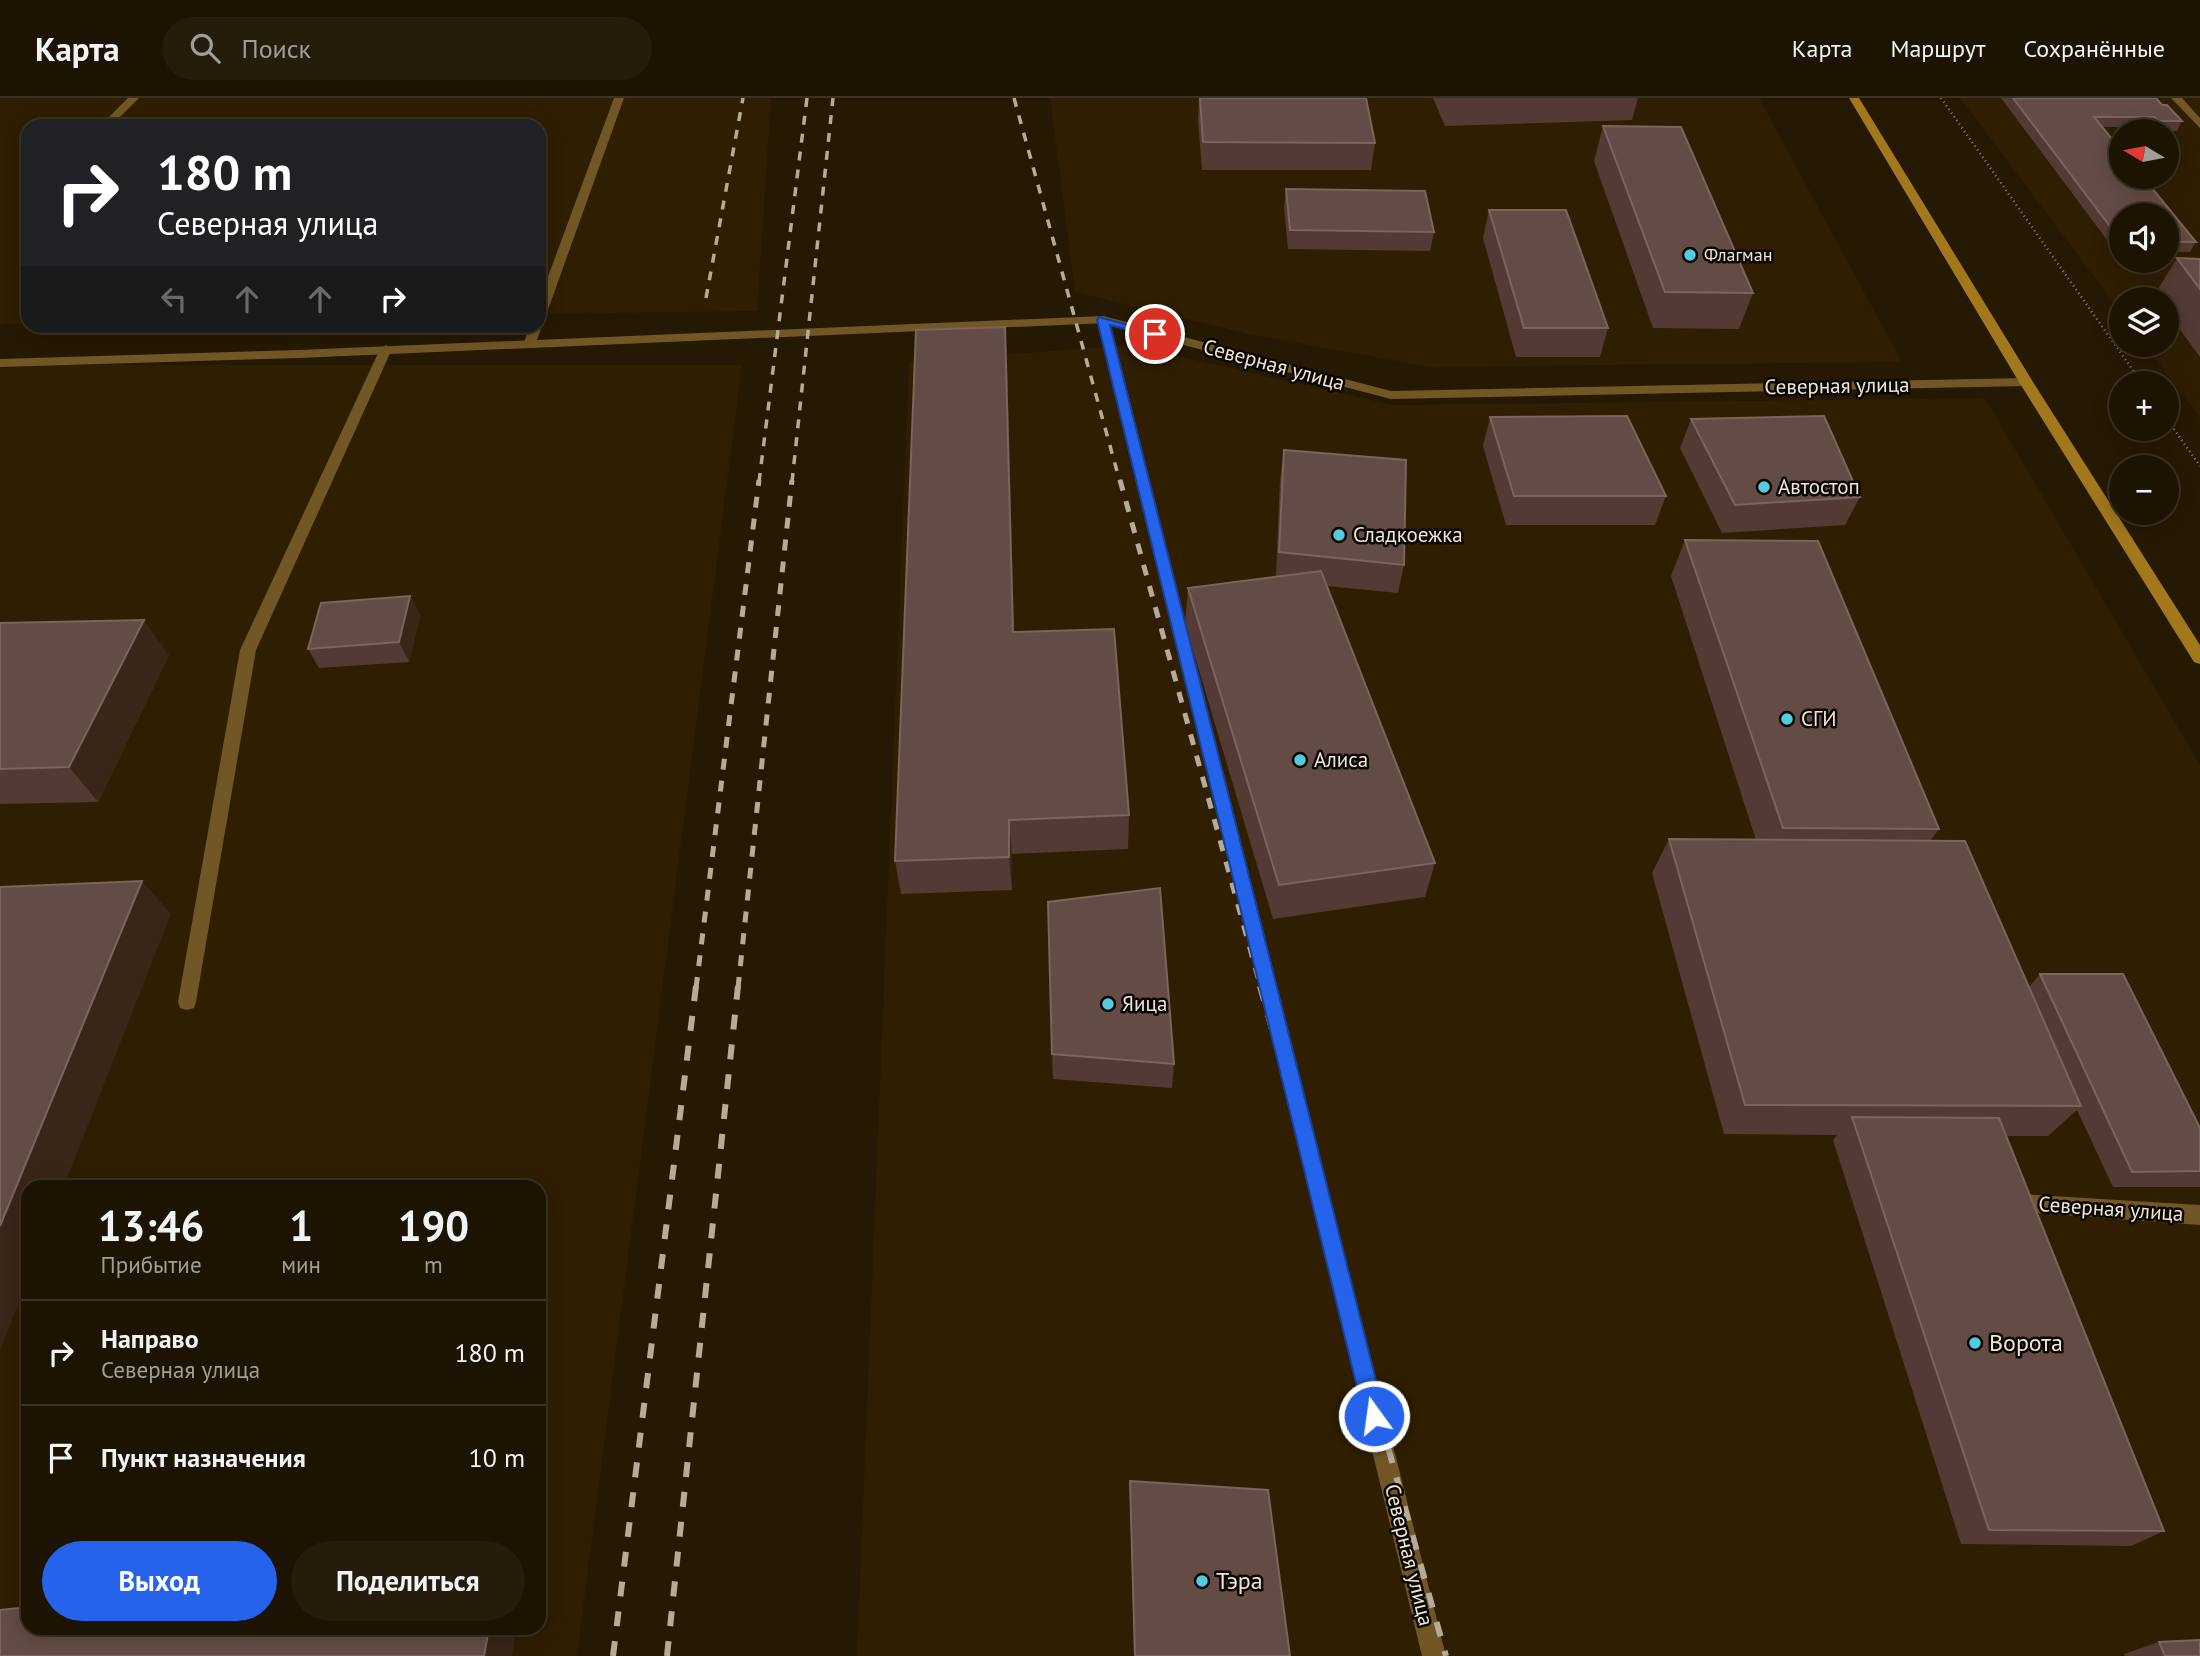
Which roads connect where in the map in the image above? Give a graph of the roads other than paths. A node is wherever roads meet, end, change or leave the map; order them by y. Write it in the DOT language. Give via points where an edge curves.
graph roads {
  1 [pos="134,98"];
  2 [pos="620,98"];
  3 [pos="1854,98"];
  4 [pos="2176,98"];
  5 [pos="112,119"];
  6 [pos="2200,125"];
  7 [pos="546,274"];
  8 [pos="555,275"];
  9 [pos="546,299"];
  10 [pos="1103,320"];
  11 [pos="533,333"];
  12 [pos="530,342"];
  13 [pos="386,349"];
  14 [pos="0,363"];
  15 [pos="2026,382"];
  16 [pos="2200,658"];
  17 [pos="187,1002"];
  18 [pos="2021,1203"];
  19 [pos="2200,1215"];
  20 [pos="1434,1656"];
  1 -- 5 [label="street"];
  2 -- 8 [label="street"];
  3 -- 15 [label="main road"];
  4 -- 6 [label="street"];
  7 -- 8 [label="street"];
  8 -- 9 [label="street"];
  10 -- 12 [label="street"];
  10 -- 15 [label="street, Северная улица" via="1391,395"];
  10 -- 20 [label="street, Северная улица"];
  11 -- 12 [label="street"];
  12 -- 13 [label="street"];
  13 -- 14 [label="street"];
  13 -- 17 [label="street" via="248,650"];
  15 -- 16 [label="main road"];
  18 -- 19 [label="street, Северная улица"];
}
